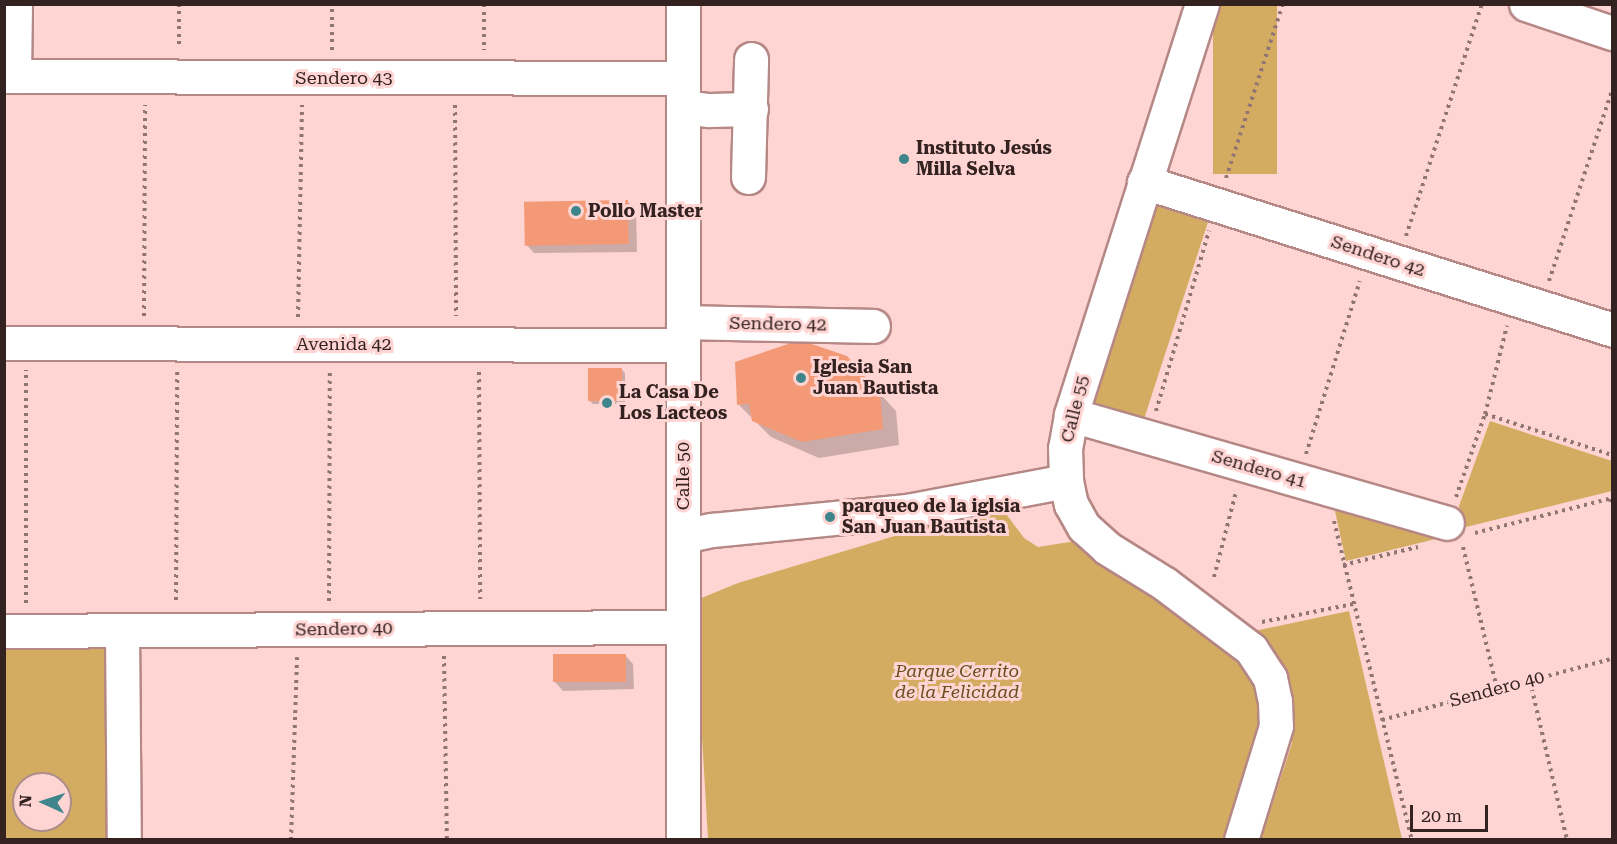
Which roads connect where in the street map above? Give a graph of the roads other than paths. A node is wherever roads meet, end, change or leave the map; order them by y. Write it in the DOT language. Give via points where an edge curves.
graph roads {
  1 [pos="15,4"];
  2 [pos="683,4"];
  3 [pos="1202,4"];
  4 [pos="1526,4"];
  5 [pos="1612,33"];
  6 [pos="751,59"];
  7 [pos="9,76"];
  8 [pos="683,93"];
  9 [pos="752,109"];
  10 [pos="748,177"];
  11 [pos="1144,182"];
  12 [pos="873,326"];
  13 [pos="1612,330"];
  14 [pos="683,333"];
  15 [pos="15,343"];
  16 [pos="1071,415"];
  17 [pos="1066,481"];
  18 [pos="1452,534"];
  19 [pos="683,536"];
  20 [pos="683,627"];
  21 [pos="15,631"];
  22 [pos="122,631"];
  23 [pos="124,840"];
  24 [pos="683,840"];
  25 [pos="1241,840"];
  1 -- 7 [label="street"];
  2 -- 8 [label="street, Calle 50"];
  3 -- 11 [label="street, Calle 55"];
  4 -- 5 [label="street"];
  6 -- 9 [label="street"];
  7 -- 8 [label="street, Sendero 43" via="470,78"];
  8 -- 9 [label="street, Sendero 43" via="709,110"];
  8 -- 14 [label="street, Calle 50"];
  9 -- 10 [label="street"];
  11 -- 13 [label="street, Sendero 42"];
  11 -- 16 [label="street, Calle 55"];
  12 -- 14 [label="street, Sendero 42"];
  14 -- 15 [label="street, Avenida 42" via="467,344"];
  14 -- 19 [label="street, Calle 50"];
  16 -- 17 [label="street, Calle 55" via="1065,448"];
  16 -- 18 [label="street, Sendero 41" via="1312,484"];
  17 -- 19 [label="street" via="907,511"];
  17 -- 25 [label="street, Calle 55" via="1071,504 1084,527 1107,548 1164,584 1251,649 1270,678 1276,726"];
  19 -- 20 [label="street, Calle 50"];
  20 -- 22 [label="street, Sendero 40"];
  20 -- 24 [label="street, Calle 50"];
  21 -- 22 [label="street, Sendero 40"];
  22 -- 23 [label="street"];
}
